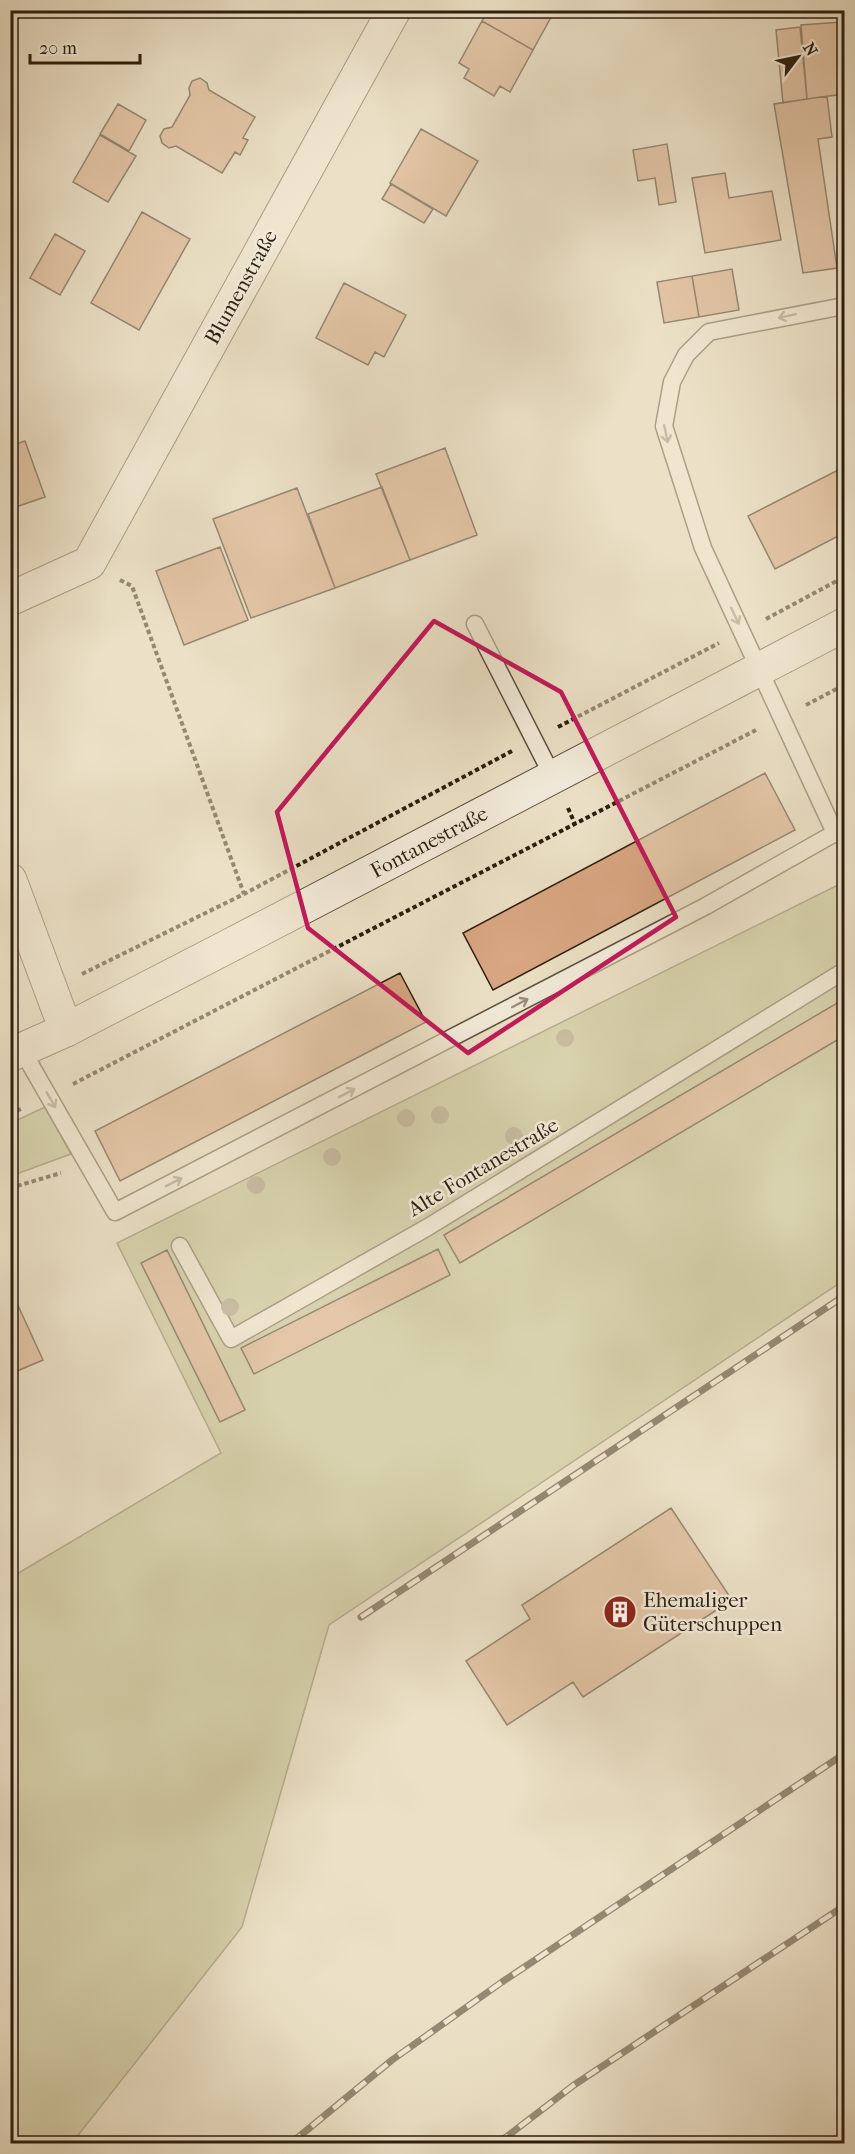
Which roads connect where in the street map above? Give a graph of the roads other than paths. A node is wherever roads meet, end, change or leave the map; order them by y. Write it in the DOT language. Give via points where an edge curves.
graph roads {
  1 [pos="394,10"];
  2 [pos="844,306"];
  3 [pos="10,599"];
  4 [pos="476,624"];
  5 [pos="844,625"];
  6 [pos="761,669"];
  7 [pos="553,777"];
  8 [pos="840,835"];
  9 [pos="10,880"];
  10 [pos="844,971"];
  11 [pos="66,1030"];
  12 [pos="16,1052"];
  13 [pos="180,1246"];
  1 -- 3 [label="street, Blumenstraße" via="88,563"];
  2 -- 6 [label="lane, one-way" via="709,332 686,355 672,382 664,426 672,459 703,548"];
  4 -- 7 [label="lane"];
  5 -- 6 [label="street, Fontanestraße"];
  6 -- 7 [label="street, Fontanestraße"];
  6 -- 8 [label="lane"];
  7 -- 11 [label="street, Fontanestraße"];
  12 -- 8 [label="lane, one-way" via="49,1097 115,1212"];
  9 -- 11 [label="street"];
  10 -- 13 [label="lane, Alte Fontanestraße" via="428,1227 231,1339"];
  11 -- 12 [label="street, Fontanestraße"];
}
